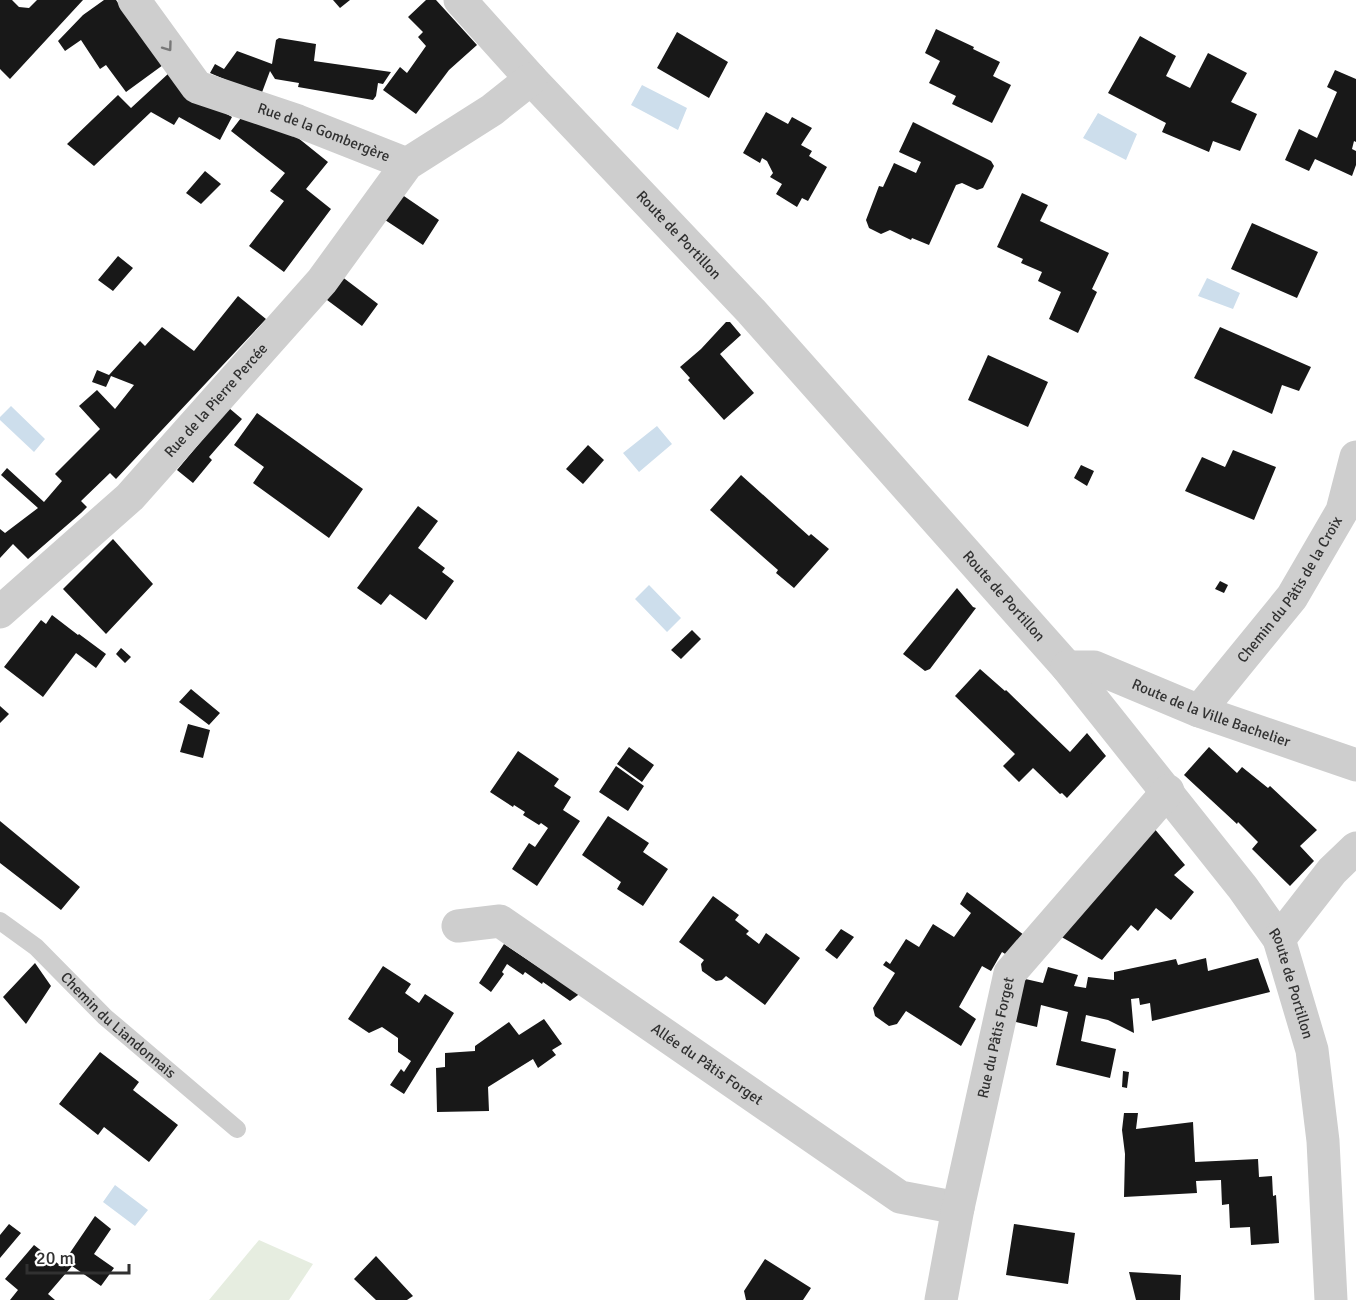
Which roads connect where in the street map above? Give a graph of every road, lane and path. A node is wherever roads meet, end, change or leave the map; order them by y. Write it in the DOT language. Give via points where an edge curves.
graph roads {
  1 [pos="134,0"];
  2 [pos="460,0"];
  3 [pos="531,79"];
  4 [pos="407,164"];
  5 [pos="1356,457"];
  6 [pos="0,612"];
  7 [pos="1067,667"];
  8 [pos="1199,711"];
  9 [pos="1356,765"];
  10 [pos="1168,791"];
  11 [pos="1356,848"];
  12 [pos="0,921"];
  13 [pos="458,926"];
  14 [pos="1279,939"];
  15 [pos="237,1130"];
  16 [pos="958,1208"];
  17 [pos="941,1300"];
  18 [pos="1331,1300"];
  1 -- 4 [label="street, Rue de la Gombergère, one-way" via="197,87"];
  2 -- 3 [label="street, Route de Portillon"];
  3 -- 4 [label="street, Rue de la Gombergère" via="492,110"];
  3 -- 7 [label="street, Route de Portillon" via="751,311"];
  4 -- 6 [label="street, Rue de la Pierre Percée" via="322,281 130,497"];
  5 -- 8 [label="street, Chemin du Pâtis de la Croix" via="1342,511 1292,597"];
  7 -- 8 [label="street, Route de la Ville Bachelier" via="1094,667"];
  7 -- 10 [label="street, Route de Portillon"];
  8 -- 9 [label="street, Route de la Ville Bachelier"];
  10 -- 14 [label="street, Route de Portillon"];
  10 -- 16 [label="street, Rue du Pâtis Forget" via="1010,973"];
  11 -- 14 [label="street" via="1332,871"];
  12 -- 15 [label="lane, Chemin du Liandonnais" via="36,946 105,1017"];
  13 -- 16 [label="street, Allée du Pâtis Forget" via="500,921 900,1197"];
  14 -- 18 [label="street, Route de Portillon" via="1312,1050 1323,1141"];
  16 -- 17 [label="street, Rue du Pâtis Forget"];
}
